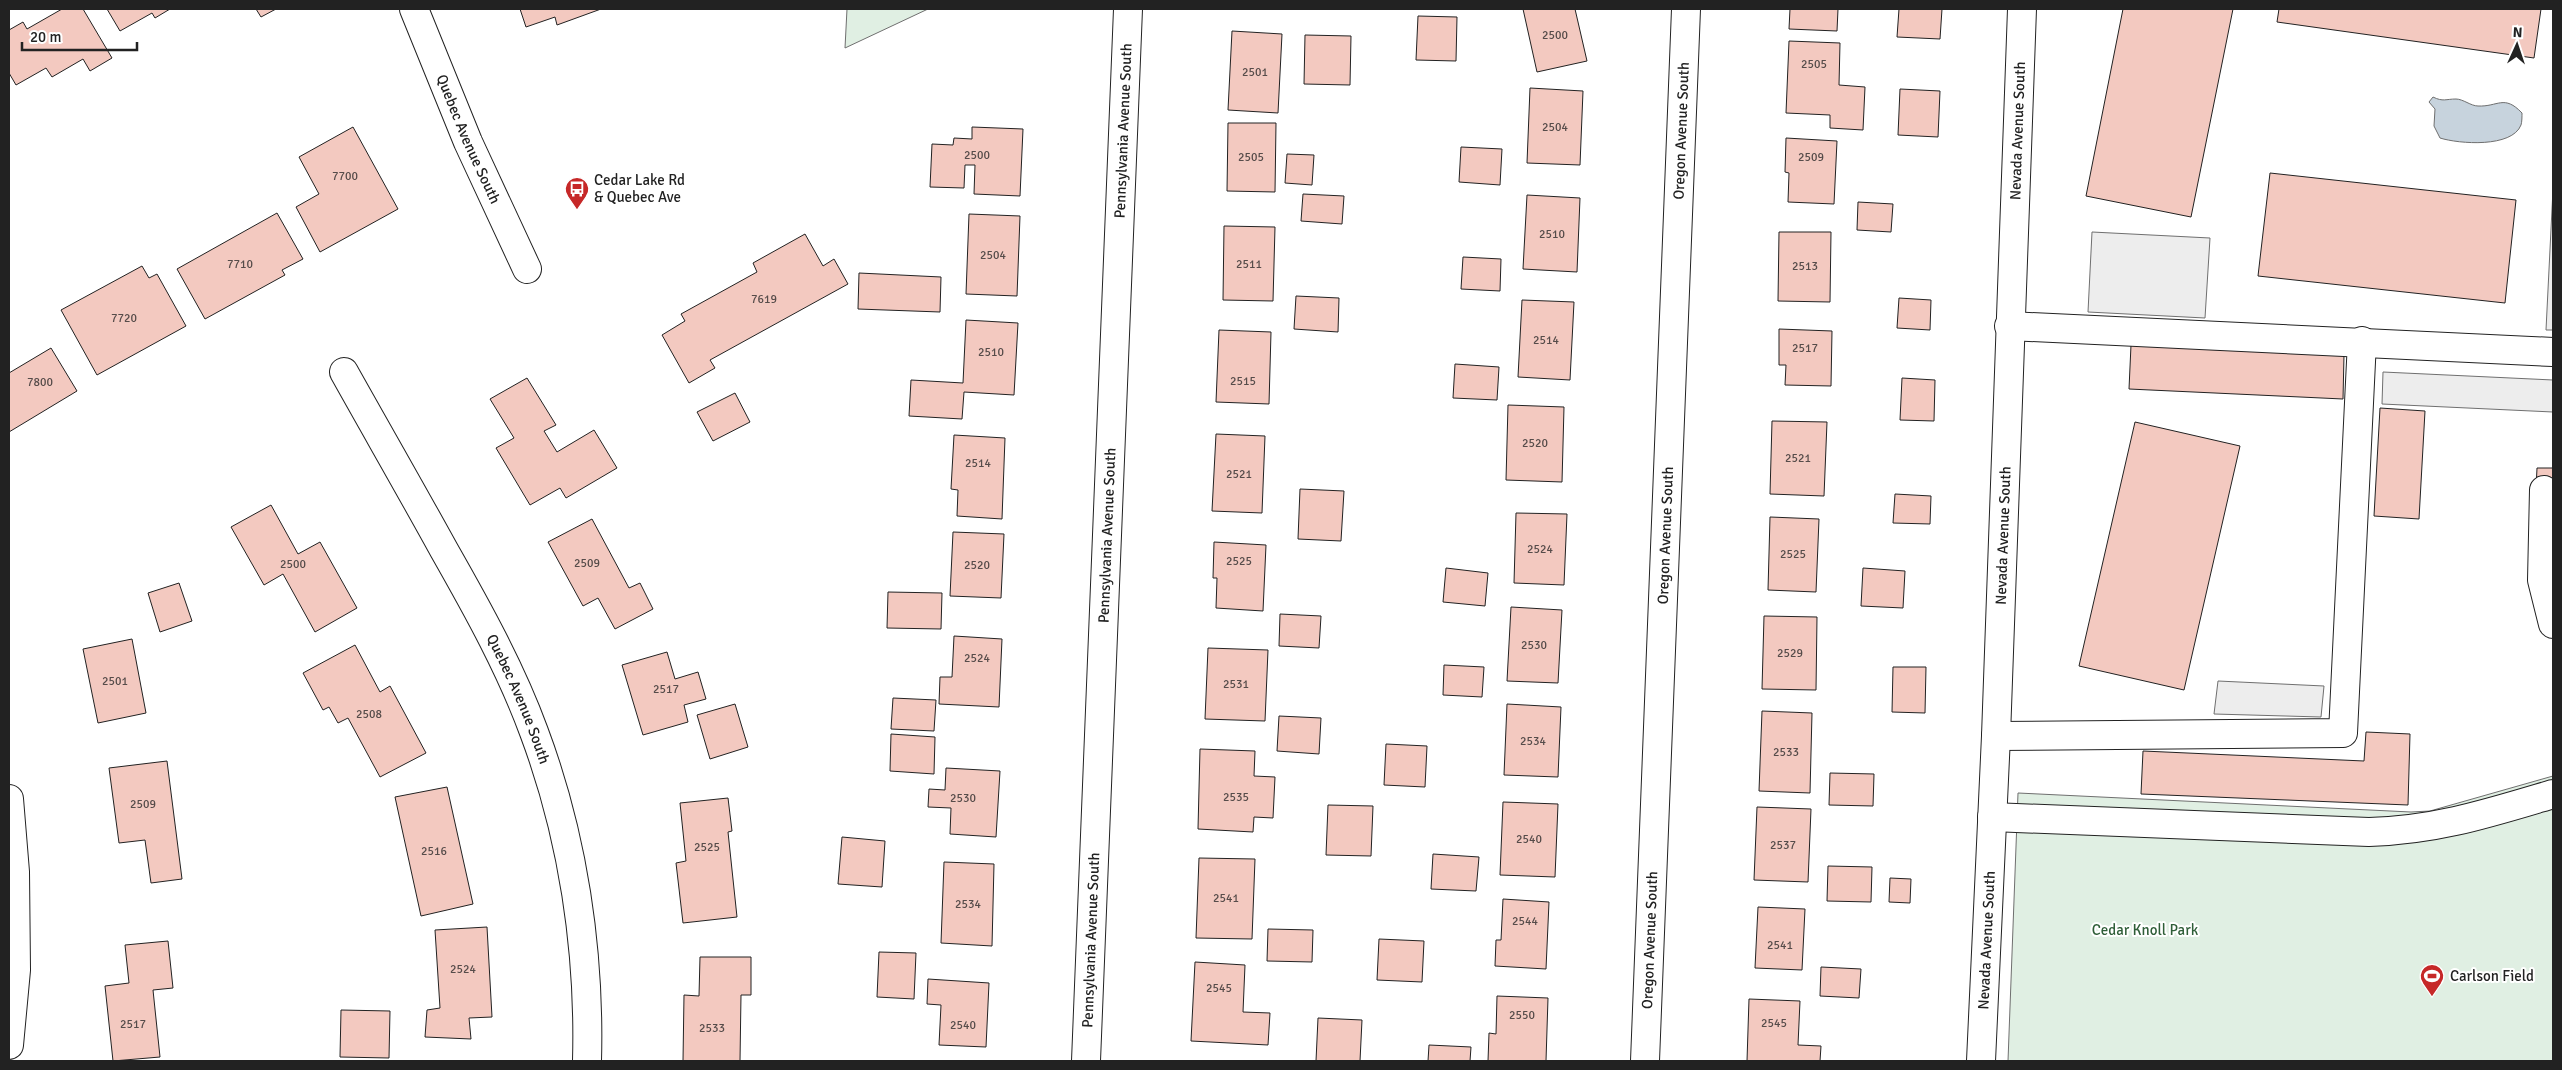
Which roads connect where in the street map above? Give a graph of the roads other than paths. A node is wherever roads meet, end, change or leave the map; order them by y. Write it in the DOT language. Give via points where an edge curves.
graph roads {
  1 [pos="414,9"];
  2 [pos="1128,9"];
  3 [pos="1686,9"];
  4 [pos="2022,9"];
  5 [pos="527,269"];
  6 [pos="2009,326"];
  7 [pos="2362,341"];
  8 [pos="2553,352"];
  9 [pos="344,372"];
  10 [pos="2544,490"];
  11 [pos="2548,580"];
  12 [pos="2553,624"];
  13 [pos="1996,736"];
  14 [pos="2553,794"];
  15 [pos="9,799"];
  16 [pos="1992,817"];
  17 [pos="9,1045"];
  18 [pos="587,1061"];
  19 [pos="1086,1061"];
  20 [pos="1645,1061"];
  21 [pos="1981,1061"];
  1 -- 5 [label="street, Quebec Avenue South" via="468,142"];
  2 -- 19 [label="street, Pennsylvania Avenue South"];
  3 -- 20 [label="street, Oregon Avenue South"];
  4 -- 6 [label="street, Nevada Avenue South"];
  6 -- 7 [label="street"];
  6 -- 13 [label="street, Nevada Avenue South"];
  7 -- 8 [label="street"];
  7 -- 13 [label="street" via="2343,733"];
  9 -- 18 [label="street, Quebec Avenue South" via="465,588 505,664 534,732 564,826 578,909 589,1011"];
  10 -- 11 [label="street"];
  11 -- 12 [label="street"];
  13 -- 16 [label="street, Nevada Avenue South"];
  14 -- 16 [label="street" via="2441,826 2397,831"];
  15 -- 17 [label="street" via="15,872 16,970"];
  16 -- 21 [label="street, Nevada Avenue South"];
}
